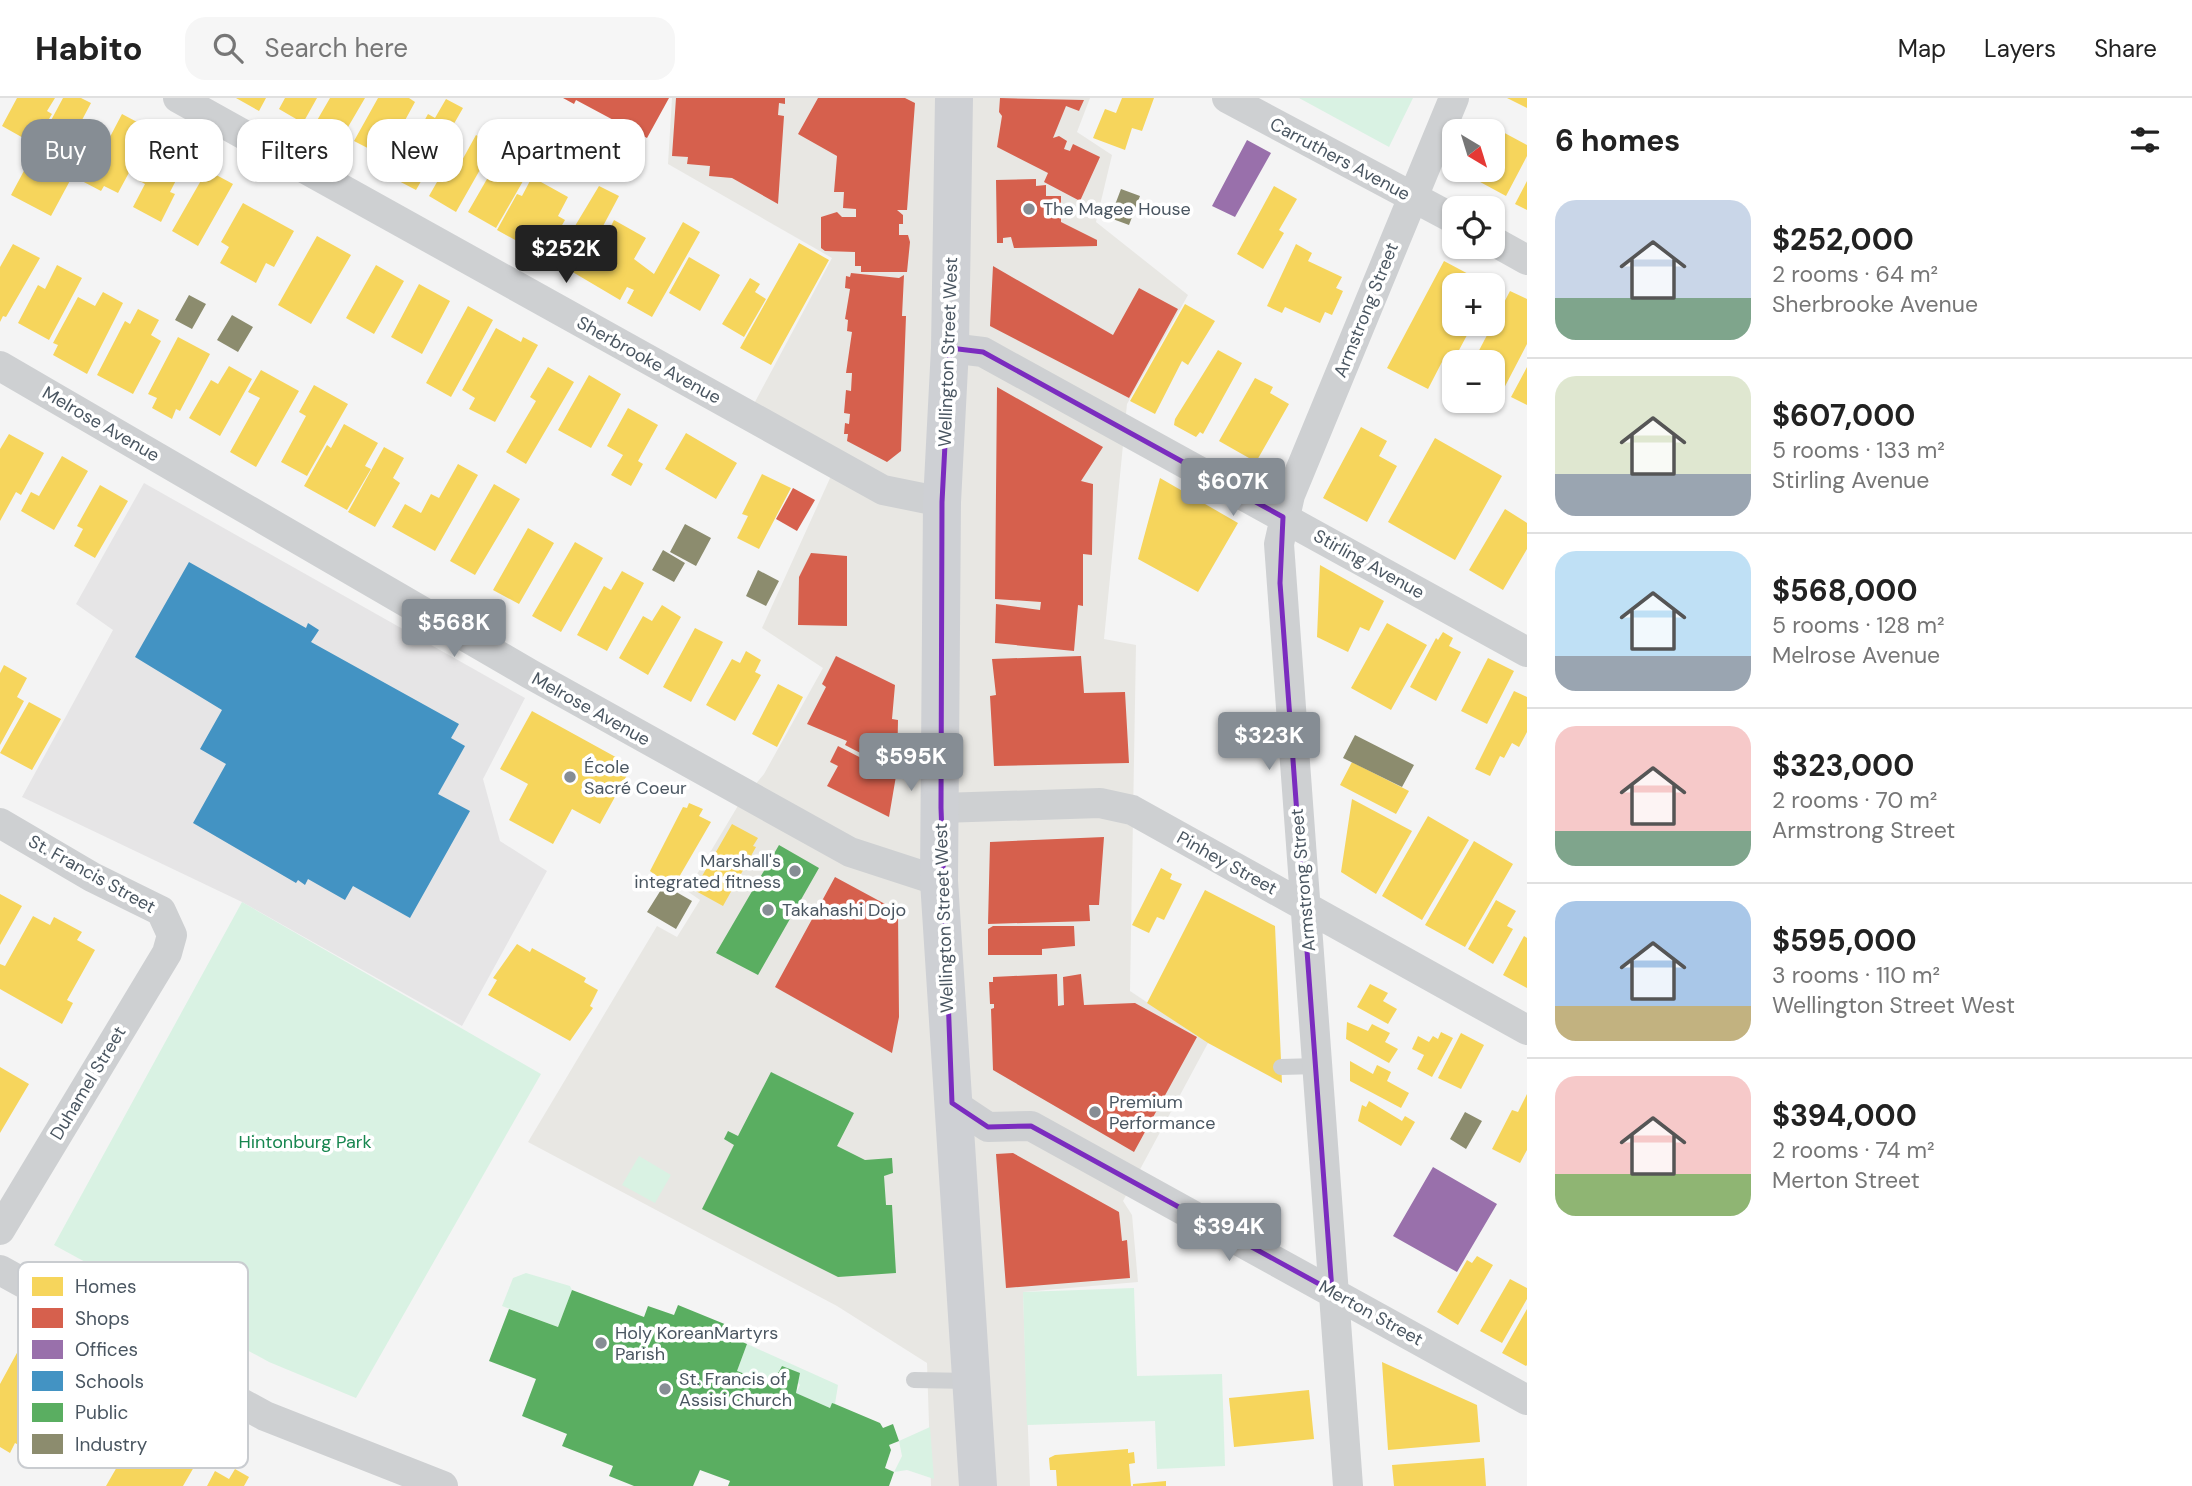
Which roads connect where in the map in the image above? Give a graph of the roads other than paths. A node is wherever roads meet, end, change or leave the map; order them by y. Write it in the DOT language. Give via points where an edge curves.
graph roads {
  1 [pos="178,98"];
  2 [pos="954,98"];
  3 [pos="1227,98"];
  4 [pos="1454,98"];
  5 [pos="1412,197"];
  6 [pos="1442,213"];
  7 [pos="1505,248"];
  8 [pos="1527,260"];
  9 [pos="950,348"];
  10 [pos="0,366"];
  11 [pos="942,502"];
  12 [pos="1283,517"];
  13 [pos="1527,652"];
  14 [pos="941,808"];
  15 [pos="0,823"];
  16 [pos="939,881"];
  17 [pos="1306,907"];
  18 [pos="172,935"];
  19 [pos="1527,1030"];
  20 [pos="1317,1066"];
  21 [pos="1281,1067"];
  22 [pos="952,1103"];
  23 [pos="0,1230"];
  24 [pos="0,1270"];
  25 [pos="18,1280"];
  26 [pos="1332,1291"];
  27 [pos="914,1380"];
  28 [pos="971,1381"];
  29 [pos="1527,1401"];
  30 [pos="248,1407"];
  31 [pos="443,1486"];
  32 [pos="978,1486"];
  33 [pos="1348,1486"];
  1 -- 11 [label="street, Sherbrooke Avenue" via="883,490"];
  2 -- 9 [label="main road, Wellington Street West"];
  3 -- 5 [label="street, Carruthers Avenue"];
  4 -- 5 [label="street, Armstrong Street"];
  5 -- 6 [label="street, Carruthers Avenue"];
  5 -- 12 [label="street, Armstrong Street"];
  7 -- 8 [label="street"];
  9 -- 11 [label="main road, Wellington Street West"];
  9 -- 12 [label="street, Stirling Avenue" via="983,352"];
  10 -- 16 [label="street, Melrose Avenue" via="530,674 850,852"];
  11 -- 14 [label="main road, Wellington Street West"];
  12 -- 13 [label="street, Stirling Avenue"];
  12 -- 17 [label="street, Armstrong Street" via="1280,583"];
  14 -- 16 [label="main road, Wellington Street West"];
  14 -- 17 [label="street, Pinhey Street" via="1115,804"];
  15 -- 18 [label="street, St. Francis Street" via="161,911"];
  16 -- 22 [label="main road, Wellington Street West"];
  17 -- 19 [label="street, Pinhey Street"];
  17 -- 20 [label="street, Armstrong Street"];
  18 -- 23 [label="street, Duhamel Street" via="167,953"];
  20 -- 21 [label="lane"];
  20 -- 26 [label="street, Armstrong Street"];
  22 -- 26 [label="street, Merton Street" via="988,1127 1031,1126"];
  22 -- 28 [label="main road, Wellington Street West"];
  24 -- 25 [label="street"];
  26 -- 29 [label="street, Merton Street"];
  26 -- 33 [label="street, Armstrong Street"];
  27 -- 28 [label="lane"];
  28 -- 32 [label="main road, Wellington Street West"];
  30 -- 31 [label="street"];
}
